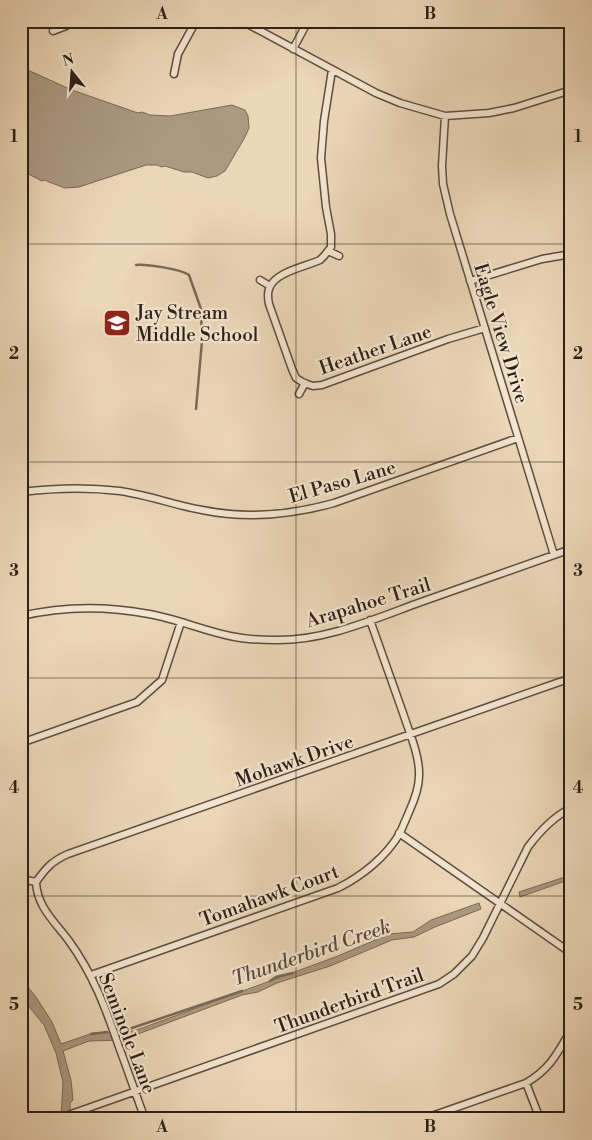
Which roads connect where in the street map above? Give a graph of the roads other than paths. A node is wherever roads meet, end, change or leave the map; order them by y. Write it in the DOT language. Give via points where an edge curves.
graph roads {
  1 [pos="69,21"];
  2 [pos="196,21"];
  3 [pos="242,21"];
  4 [pos="308,21"];
  5 [pos="53,31"];
  6 [pos="293,49"];
  7 [pos="332,70"];
  8 [pos="174,74"];
  9 [pos="571,90"];
  10 [pos="445,116"];
  11 [pos="328,251"];
  12 [pos="571,254"];
  13 [pos="339,256"];
  14 [pos="260,280"];
  15 [pos="470,281"];
  16 [pos="270,286"];
  17 [pos="484,328"];
  18 [pos="305,383"];
  19 [pos="299,394"];
  20 [pos="518,438"];
  21 [pos="21,492"];
  22 [pos="571,549"];
  23 [pos="554,555"];
  24 [pos="21,616"];
  25 [pos="370,620"];
  26 [pos="181,622"];
  27 [pos="571,678"];
  28 [pos="410,735"];
  29 [pos="21,743"];
  30 [pos="571,808"];
  31 [pos="399,834"];
  32 [pos="21,879"];
  33 [pos="36,882"];
  34 [pos="500,904"];
  35 [pos="571,953"];
  36 [pos="91,975"];
  37 [pos="571,1030"];
  38 [pos="526,1083"];
  39 [pos="135,1092"];
  40 [pos="59,1118"];
  41 [pos="145,1119"];
  42 [pos="423,1119"];
  43 [pos="540,1119"];
  1 -- 5 [label="street" via="66,26"];
  2 -- 8 [label="street" via="178,54"];
  3 -- 6 [label="street"];
  4 -- 6 [label="street"];
  6 -- 7 [label="street"];
  7 -- 10 [label="street" via="400,103"];
  7 -- 11 [label="street" via="321,158 331,234"];
  9 -- 10 [label="street" via="514,108"];
  10 -- 15 [label="street, Eagle View Drive" via="443,184"];
  11 -- 13 [label="street"];
  11 -- 16 [label="street" via="320,260 281,275"];
  12 -- 15 [label="street" via="542,259"];
  14 -- 16 [label="street"];
  15 -- 17 [label="street, Eagle View Drive"];
  16 -- 18 [label="street, Heather Lane" via="270,304 292,369 296,378"];
  17 -- 18 [label="street, Heather Lane" via="322,385"];
  17 -- 20 [label="street, Eagle View Drive"];
  18 -- 19 [label="street"];
  20 -- 21 [label="street, El Paso Lane" via="334,503 291,513 214,512 133,494 87,488"];
  20 -- 23 [label="street, Eagle View Drive"];
  22 -- 23 [label="street, Arapahoe Trail"];
  23 -- 25 [label="street, Arapahoe Trail"];
  24 -- 26 [label="street, Arapahoe Trail" via="54,610 118,609"];
  25 -- 26 [label="street, Arapahoe Trail" via="318,636 276,640 229,636"];
  25 -- 28 [label="street, Tomahawk Court"];
  26 -- 29 [label="street" via="162,680 137,702"];
  27 -- 28 [label="street, Mohawk Drive"];
  28 -- 31 [label="street, Tomahawk Court" via="420,775 416,794"];
  28 -- 33 [label="street, Mohawk Drive" via="68,854 51,862"];
  30 -- 34 [label="street, Thunderbird Trail" via="551,821 528,847"];
  31 -- 34 [label="street"];
  31 -- 36 [label="street, Tomahawk Court" via="373,865 338,888"];
  32 -- 33 [label="street"];
  33 -- 36 [label="street, Seminole Lane" via="37,894 46,912"];
  34 -- 35 [label="street"];
  34 -- 39 [label="street, Thunderbird Trail" via="472,956 439,984"];
  36 -- 39 [label="street, Seminole Lane"];
  37 -- 38 [label="street" via="548,1066"];
  38 -- 42 [label="street"];
  38 -- 43 [label="street"];
  39 -- 40 [label="street, Thunderbird Trail"];
  39 -- 41 [label="street, Seminole Lane"];
}
